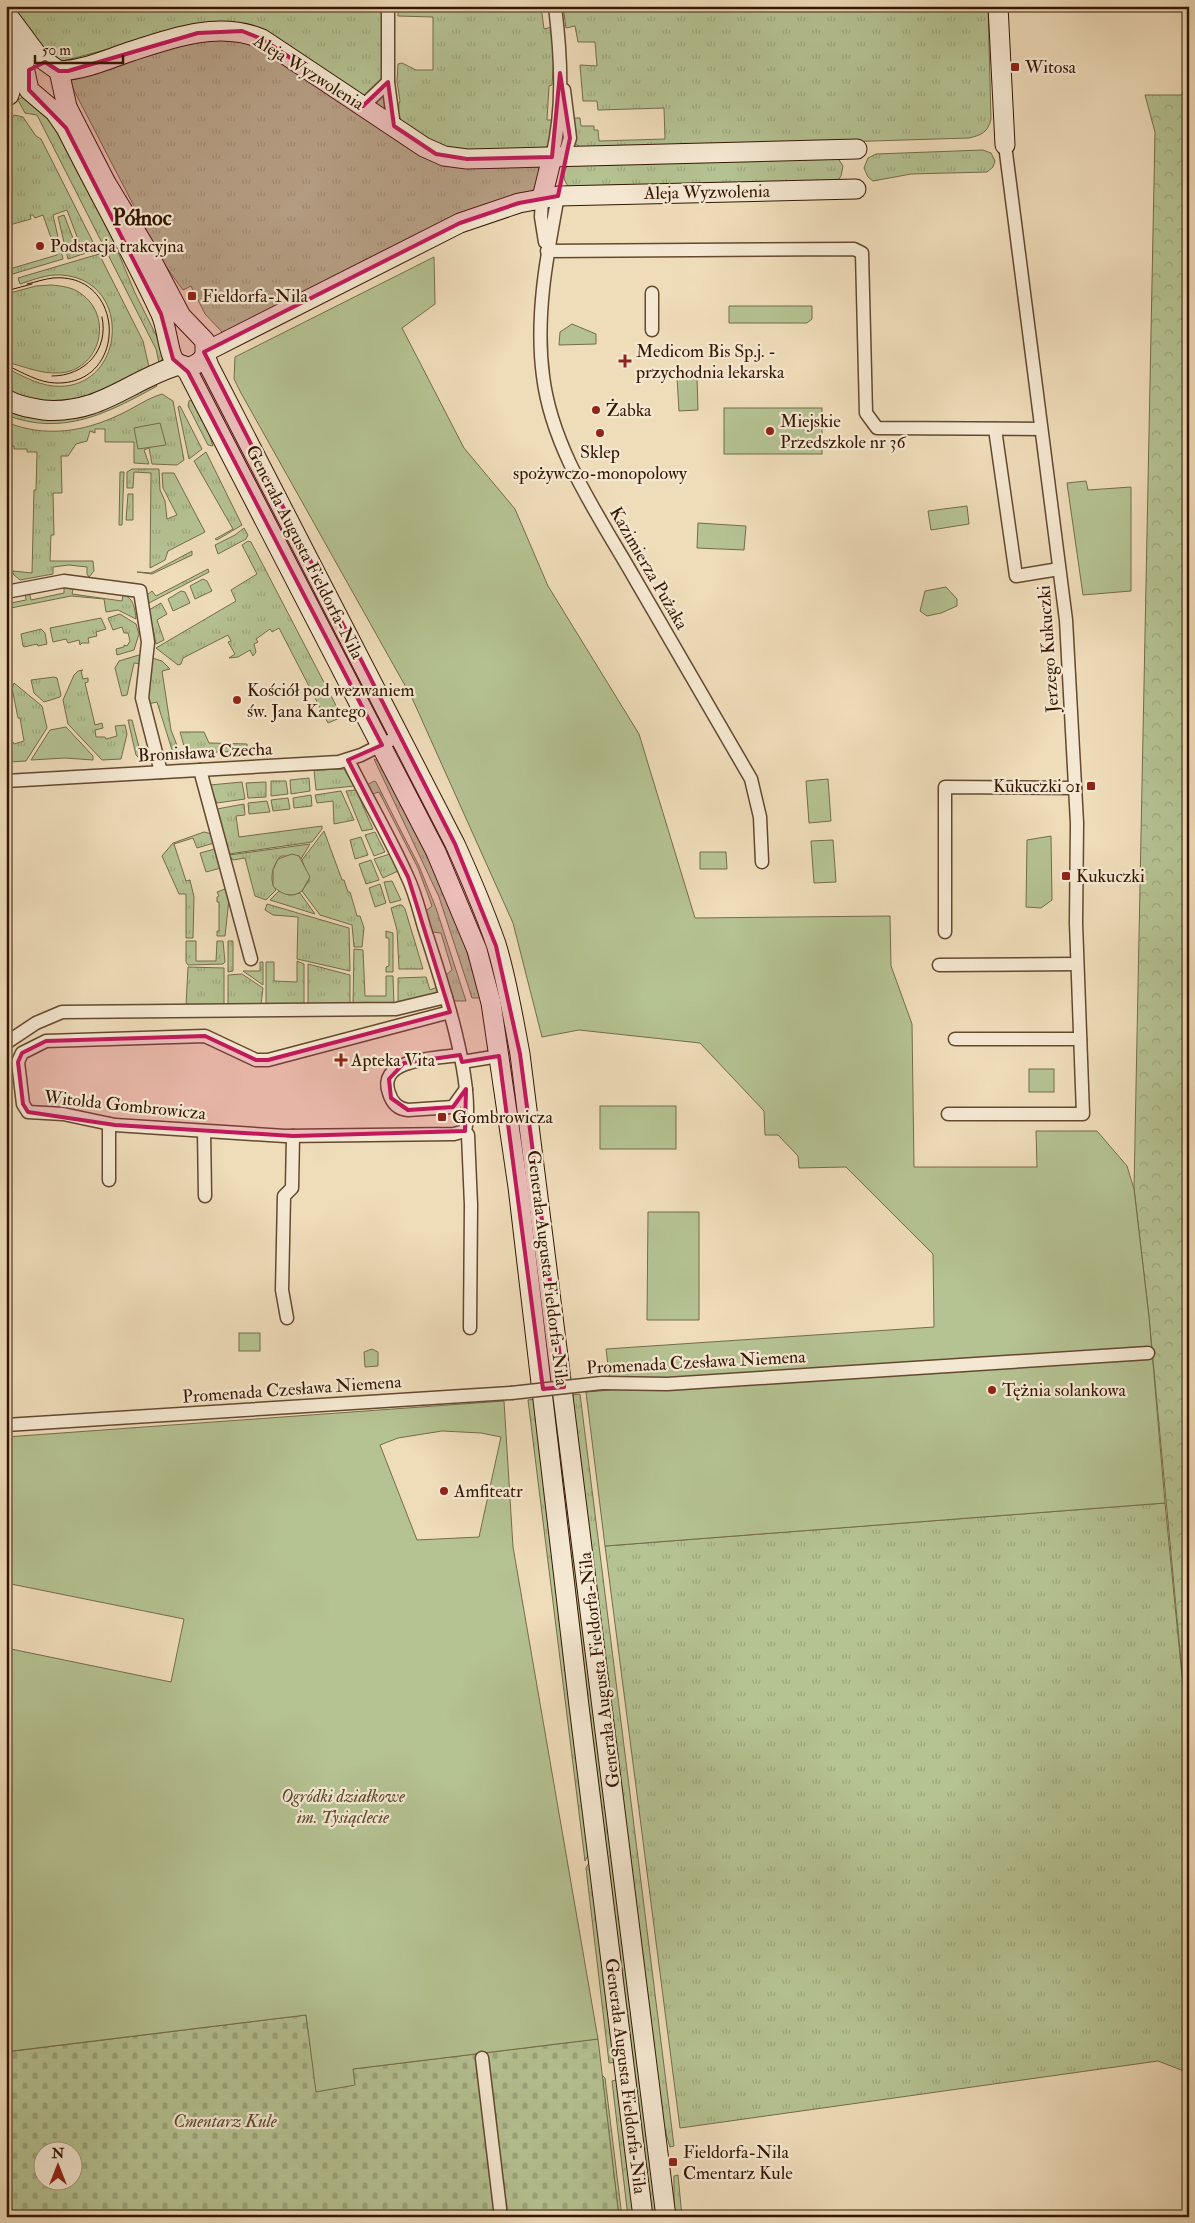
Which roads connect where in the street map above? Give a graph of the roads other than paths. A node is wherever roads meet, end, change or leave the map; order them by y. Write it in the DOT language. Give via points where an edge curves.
graph roads {
  1 [pos="385,6"];
  2 [pos="555,6"];
  3 [pos="998,6"];
  4 [pos="6,12"];
  5 [pos="6,42"];
  6 [pos="6,60"];
  7 [pos="52,66"];
  8 [pos="27,80"];
  9 [pos="388,82"];
  10 [pos="8,96"];
  11 [pos="363,106"];
  12 [pos="394,126"];
  13 [pos="1005,145"];
  14 [pos="857,149"];
  15 [pos="558,157"];
  16 [pos="856,189"];
  17 [pos="550,197"];
  18 [pos="547,251"];
  19 [pos="652,293"];
  20 [pos="652,330"];
  21 [pos="206,353"];
  22 [pos="181,365"];
  23 [pos="6,399"];
  24 [pos="994,429"];
  25 [pos="1041,429"];
  26 [pos="1059,569"];
  27 [pos="6,592"];
  28 [pos="401,736"];
  29 [pos="382,745"];
  30 [pos="348,760"];
  31 [pos="200,770"];
  32 [pos="161,772"];
  33 [pos="6,782"];
  34 [pos="1075,788"];
  35 [pos="762,862"];
  36 [pos="944,932"];
  37 [pos="251,959"];
  38 [pos="1077,964"];
  39 [pos="939,965"];
  40 [pos="446,997"];
  41 [pos="450,1012"];
  42 [pos="955,1038"];
  43 [pos="1080,1039"];
  44 [pos="6,1043"];
  45 [pos="499,1056"];
  46 [pos="461,1059"];
  47 [pos="466,1089"];
  48 [pos="948,1114"];
  49 [pos="109,1124"];
  50 [pos="204,1131"];
  51 [pos="465,1131"];
  52 [pos="293,1136"];
  53 [pos="109,1180"];
  54 [pos="206,1196"];
  55 [pos="287,1318"];
  56 [pos="470,1328"];
  57 [pos="1148,1353"];
  58 [pos="6,1425"];
  59 [pos="482,2058"];
  60 [pos="501,2217"];
  61 [pos="643,2217"];
  62 [pos="666,2217"];
  1 -- 9 [label="street" via="388,12"];
  2 -- 15 [label="street" via="560,73 570,127 569,144"];
  3 -- 13 [label="street"];
  4 -- 7 [label="street, Generała Augusta Fieldorfa-Nila" via="38,56"];
  5 -- 8 [label="street, Generała Augusta Fieldorfa-Nila" via="21,61"];
  6 -- 10 [label="street" via="14,78"];
  7 -- 8 [label="street" via="34,66"];
  7 -- 11 [label="street, Aleja Wyzwolenia" via="68,71 198,33 234,30 262,39"];
  7 -- 21 [label="street, Generała Augusta Fieldorfa-Nila" via="67,107 106,183 144,244 181,316 205,341"];
  8 -- 10 [label="street"];
  8 -- 22 [label="street, Generała Augusta Fieldorfa-Nila" via="29,90 54,112 66,128 161,314 171,353"];
  9 -- 11 [label="street"];
  9 -- 12 [label="street"];
  11 -- 12 [label="street, Aleja Wyzwolenia"];
  12 -- 15 [label="street, Aleja Wyzwolenia" via="436,154 450,158"];
  13 -- 25 [label="street, Jerzego Kukuczki"];
  14 -- 15 [label="street, Aleja Wyzwolenia"];
  15 -- 17 [label="street" via="560,172"];
  16 -- 17 [label="street, Aleja Wyzwolenia"];
  17 -- 18 [label="street, Kazimierza Pużaka" via="541,217"];
  17 -- 21 [label="street, Aleja Wyzwolenia" via="497,209 460,223"];
  18 -- 24 [label="street" via="854,249 862,253 866,413 877,428"];
  18 -- 35 [label="street, Kazimierza Pużaka" via="540,342 543,378 553,424 595,510 751,779 760,817"];
  19 -- 20 [label="street"];
  21 -- 22 [label="street" via="196,365"];
  21 -- 28 [label="street, Generała Augusta Fieldorfa-Nila" via="209,366"];
  22 -- 23 [label="street" via="158,372 88,406 57,411 31,408"];
  22 -- 29 [label="street, Generała Augusta Fieldorfa-Nila" via="188,372"];
  24 -- 25 [label="street"];
  24 -- 26 [label="street" via="1016,576"];
  25 -- 26 [label="street, Jerzego Kukuczki"];
  26 -- 34 [label="street, Jerzego Kukuczki" via="1066,620"];
  27 -- 32 [label="street" via="64,581 140,591 148,642 142,698"];
  28 -- 29 [label="street, Bronisława Czecha"];
  28 -- 62 [label="street, Generała Augusta Fieldorfa-Nila" via="476,890 496,946 520,1054 564,1384"];
  29 -- 30 [label="street, Bronisława Czecha"];
  29 -- 45 [label="street, Generała Augusta Fieldorfa-Nila" via="436,852 477,950 491,1003"];
  30 -- 31 [label="street, Bronisława Czecha"];
  30 -- 40 [label="street" via="408,877"];
  31 -- 32 [label="street, Bronisława Czecha"];
  31 -- 37 [label="street"];
  32 -- 33 [label="street, Bronisława Czecha"];
  34 -- 36 [label="street" via="945,787"];
  34 -- 38 [label="street, Jerzego Kukuczki"];
  38 -- 39 [label="street"];
  38 -- 43 [label="street, Jerzego Kukuczki"];
  40 -- 41 [label="street"];
  40 -- 44 [label="street" via="396,1009 62,1012 36,1023"];
  41 -- 46 [label="street"];
  41 -- 49 [label="street, Witolda Gombrowicza" via="268,1060 256,1060 205,1036 46,1041 22,1053 18,1062 23,1104 28,1112 63,1114"];
  42 -- 43 [label="street"];
  43 -- 48 [label="street, Jerzego Kukuczki" via="1083,1114"];
  45 -- 46 [label="street"];
  45 -- 61 [label="street, Generała Augusta Fieldorfa-Nila" via="518,1186"];
  46 -- 47 [label="street"];
  46 -- 47 [label="street" via="404,1063 393,1070 388,1089 396,1105 408,1110 453,1107"];
  47 -- 51 [label="street" via="468,1120"];
  49 -- 50 [label="street, Witolda Gombrowicza"];
  49 -- 53 [label="street"];
  50 -- 52 [label="street, Witolda Gombrowicza"];
  50 -- 54 [label="street"];
  51 -- 52 [label="street, Witolda Gombrowicza" via="454,1134"];
  51 -- 56 [label="street" via="468,1135 471,1205"];
  52 -- 55 [label="street" via="292,1188 284,1196 282,1290"];
  57 -- 58 [label="street, Promenada Czesława Niemena, bridge" via="667,1384 602,1382 511,1393"];
  59 -- 60 [label="street"];
}
